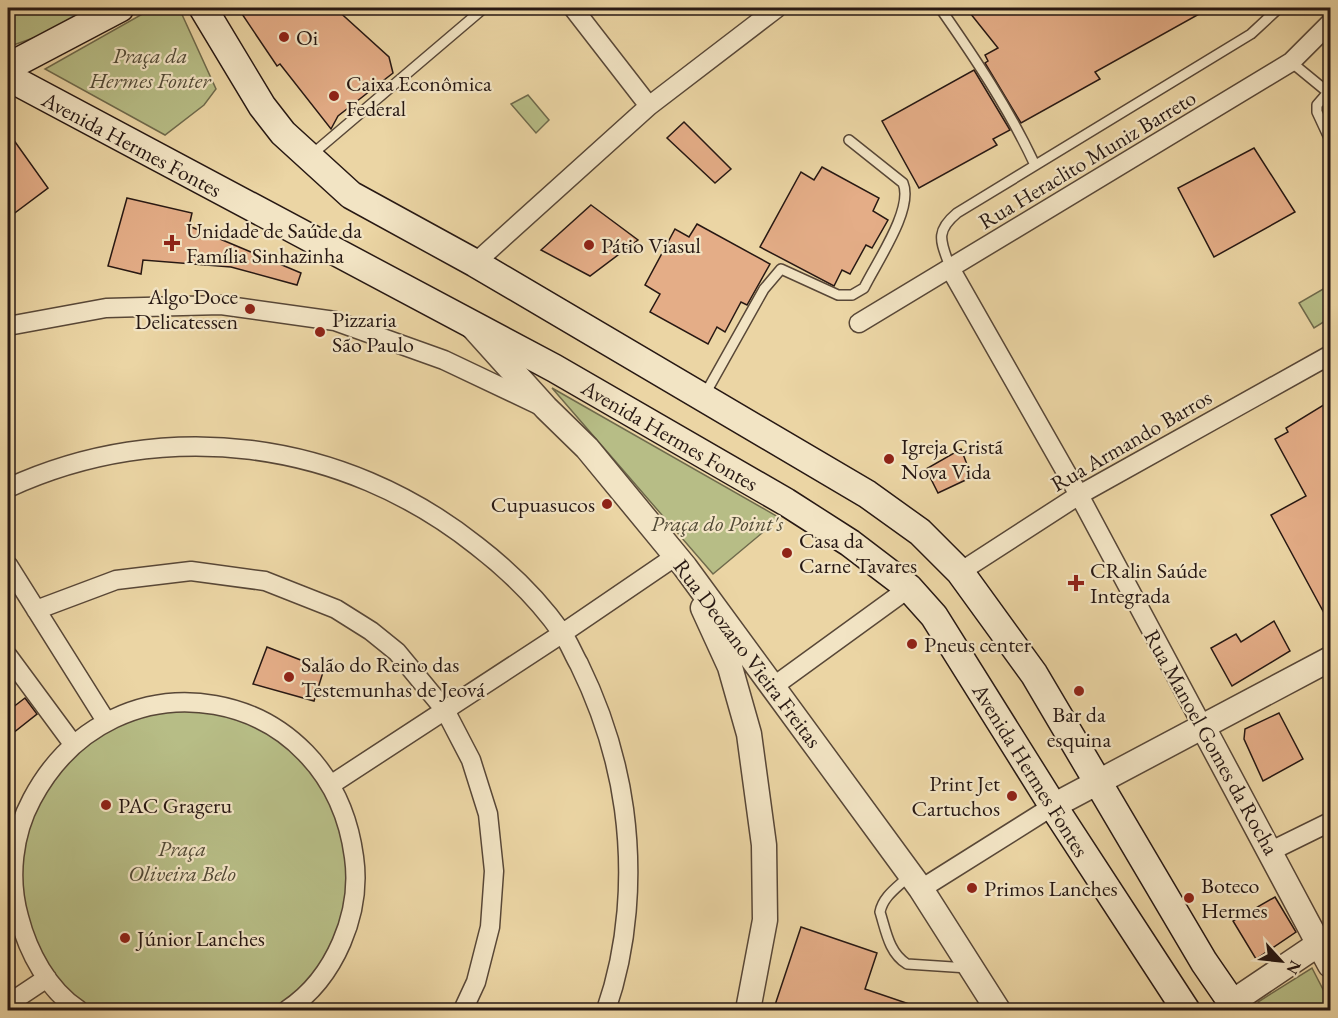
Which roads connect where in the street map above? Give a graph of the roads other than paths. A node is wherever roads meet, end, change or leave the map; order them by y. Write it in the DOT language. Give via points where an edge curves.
graph roads {
  1 [pos="120,8"];
  2 [pos="203,8"];
  3 [pos="484,8"];
  4 [pos="573,8"];
  5 [pos="777,8"];
  6 [pos="940,8"];
  7 [pos="1279,8"];
  8 [pos="1330,23"];
  9 [pos="1291,62"];
  10 [pos="8,68"];
  11 [pos="8,77"];
  12 [pos="1330,92"];
  13 [pos="648,106"];
  14 [pos="849,140"];
  15 [pos="1330,140"];
  16 [pos="308,158"];
  17 [pos="1035,165"];
  18 [pos="475,263"];
  19 [pos="951,270"];
  20 [pos="467,321"];
  21 [pos="860,323"];
  22 [pos="8,326"];
  23 [pos="1330,356"];
  24 [pos="703,398"];
  25 [pos="546,408"];
  26 [pos="8,488"];
  27 [pos="1078,495"];
  28 [pos="680,562"];
  29 [pos="8,565"];
  30 [pos="960,572"];
  31 [pos="909,588"];
  32 [pos="36,610"];
  33 [pos="563,633"];
  34 [pos="8,656"];
  35 [pos="1330,659"];
  36 [pos="774,686"];
  37 [pos="445,710"];
  38 [pos="106,721"];
  39 [pos="1203,727"];
  40 [pos="73,744"];
  41 [pos="1099,782"];
  42 [pos="332,784"];
  43 [pos="1053,806"];
  44 [pos="1330,822"];
  45 [pos="1271,851"];
  46 [pos="916,882"];
  47 [pos="1320,943"];
  48 [pos="1330,964"];
  49 [pos="972,968"];
  50 [pos="47,978"];
  51 [pos="8,1004"];
  52 [pos="298,1007"];
  53 [pos="1234,1007"];
  54 [pos="1183,1010"];
  55 [pos="79,1011"];
  56 [pos="462,1011"];
  57 [pos="606,1011"];
  58 [pos="748,1011"];
  59 [pos="998,1011"];
  1 -- 10 [label="main road"];
  2 -- 16 [label="main road" via="262,106"];
  3 -- 16 [label="lane"];
  4 -- 13 [label="street"];
  5 -- 13 [label="street"];
  6 -- 17 [label="lane" via="1017,126"];
  7 -- 17 [label="lane" via="1251,34"];
  8 -- 9 [label="street, Rua Heraclito Muniz Barreto"];
  9 -- 12 [label="lane"];
  9 -- 19 [label="street, Rua Heraclito Muniz Barreto"];
  11 -- 20 [label="main road, Avenida Hermes Fontes"];
  12 -- 15 [label="lane" via="1317,105 1317,112"];
  13 -- 18 [label="street"];
  14 -- 24 [label="lane" via="903,183 907,194 903,211 864,288 852,295 838,296 781,269 764,289"];
  16 -- 18 [label="main road" via="351,195"];
  17 -- 19 [label="lane" via="957,213 943,226 940,234"];
  18 -- 24 [label="main road"];
  19 -- 21 [label="street, Rua Heraclito Muniz Barreto"];
  19 -- 27 [label="street, Rua Manoel Gomes da Rocha"];
  20 -- 25 [label="street, Rua Deozano Vieira Freitas"];
  20 -- 31 [label="main road, Avenida Hermes Fontes" via="786,502 850,543"];
  22 -- 25 [label="street" via="106,308 221,305 335,321 444,360"];
  23 -- 27 [label="street, Rua Armando Barros"];
  24 -- 30 [label="main road" via="867,494 920,532"];
  25 -- 28 [label="street, Rua Deozano Vieira Freitas" via="587,448"];
  26 -- 33 [label="street" via="44,471 125,450 208,445 291,455 370,480 443,519 508,570"];
  27 -- 30 [label="street, Rua Armando Barros"];
  27 -- 39 [label="street, Rua Manoel Gomes da Rocha"];
  28 -- 33 [label="street"];
  28 -- 36 [label="street, Rua Deozano Vieira Freitas"];
  28 -- 58 [label="street" via="730,667 749,734 764,845 765,920"];
  29 -- 32 [label="street"];
  30 -- 41 [label="main road" via="1034,674"];
  31 -- 36 [label="street"];
  31 -- 43 [label="main road, Avenida Hermes Fontes" via="934,616"];
  32 -- 37 [label="street" via="116,580 191,571 265,581 336,609 371,631 397,652"];
  32 -- 38 [label="street"];
  33 -- 37 [label="street"];
  33 -- 57 [label="street" via="596,699 618,769 628,842 627,916"];
  34 -- 40 [label="street"];
  35 -- 39 [label="street"];
  36 -- 46 [label="street, Rua Deozano Vieira Freitas"];
  37 -- 42 [label="street"];
  37 -- 56 [label="street" via="471,760 488,814 494,871 490,927 476,982"];
  38 -- 40 [label="street"];
  38 -- 42 [label="street" via="146,706 189,701 231,708 271,724 305,750"];
  39 -- 41 [label="street"];
  39 -- 45 [label="street, Rua Manoel Gomes da Rocha"];
  40 -- 50 [label="street" via="44,776 23,814 13,856 14,900 26,941"];
  41 -- 43 [label="street"];
  41 -- 53 [label="main road"];
  42 -- 52 [label="street" via="350,827 357,874 350,921 331,965"];
  43 -- 46 [label="street"];
  43 -- 54 [label="main road, Avenida Hermes Fontes"];
  44 -- 45 [label="street"];
  45 -- 47 [label="street, Rua Manoel Gomes da Rocha"];
  46 -- 49 [label="street, Rua Deozano Vieira Freitas"];
  46 -- 49 [label="lane" via="888,896 881,906 891,948 907,964"];
  47 -- 48 [label="street, Rua Manoel Gomes da Rocha"];
  47 -- 53 [label="street"];
  49 -- 59 [label="street, Rua Deozano Vieira Freitas"];
  50 -- 51 [label="street"];
  50 -- 55 [label="street"];
}
